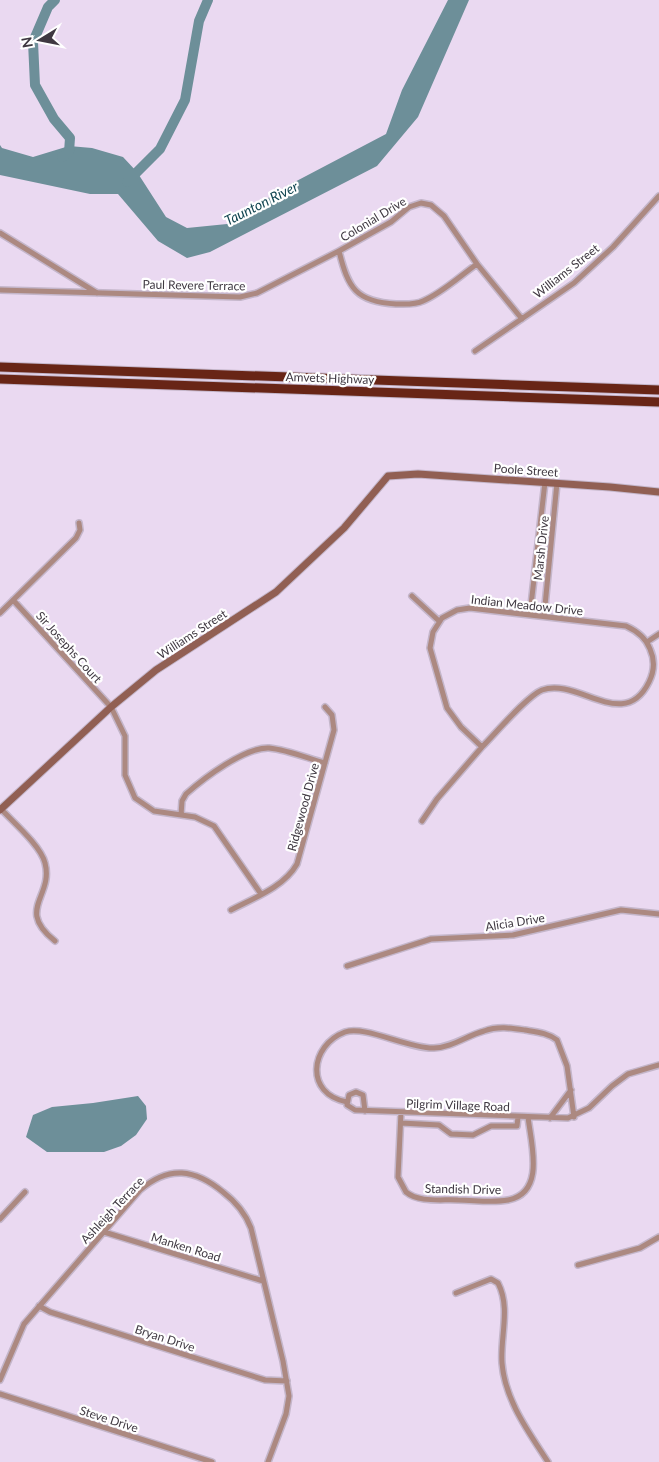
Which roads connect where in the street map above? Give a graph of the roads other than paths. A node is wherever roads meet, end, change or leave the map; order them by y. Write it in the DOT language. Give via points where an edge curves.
graph roads {
  1 [pos="659,196"];
  2 [pos="0,233"];
  3 [pos="339,251"];
  4 [pos="477,264"];
  5 [pos="0,290"];
  6 [pos="97,293"];
  7 [pos="522,319"];
  8 [pos="476,351"];
  9 [pos="0,367"];
  10 [pos="0,379"];
  11 [pos="659,390"];
  12 [pos="659,402"];
  13 [pos="392,475"];
  14 [pos="545,482"];
  15 [pos="557,483"];
  16 [pos="659,492"];
  17 [pos="79,523"];
  18 [pos="412,596"];
  19 [pos="13,600"];
  20 [pos="0,612"];
  21 [pos="530,614"];
  22 [pos="544,616"];
  23 [pos="439,622"];
  24 [pos="659,634"];
  25 [pos="647,642"];
  26 [pos="111,707"];
  27 [pos="325,707"];
  28 [pos="482,747"];
  29 [pos="325,763"];
  30 [pos="0,809"];
  31 [pos="181,815"];
  32 [pos="422,821"];
  33 [pos="261,894"];
  34 [pos="231,910"];
  35 [pos="659,914"];
  36 [pos="55,941"];
  37 [pos="347,966"];
  38 [pos="659,1064"];
  39 [pos="571,1090"];
  40 [pos="346,1102"];
  41 [pos="365,1111"];
  42 [pos="401,1112"];
  43 [pos="518,1117"];
  44 [pos="528,1117"];
  45 [pos="574,1117"];
  46 [pos="550,1118"];
  47 [pos="401,1123"];
  48 [pos="25,1192"];
  49 [pos="0,1219"];
  50 [pos="104,1232"];
  51 [pos="659,1237"];
  52 [pos="578,1266"];
  53 [pos="263,1281"];
  54 [pos="456,1293"];
  55 [pos="39,1306"];
  56 [pos="0,1380"];
  57 [pos="287,1381"];
  58 [pos="0,1394"];
  59 [pos="212,1462"];
  60 [pos="268,1462"];
  61 [pos="548,1462"];
  1 -- 7 [label="street, Williams Street" via="599,261 565,290"];
  2 -- 6 [label="street, Paul Revere Terrace"];
  3 -- 4 [label="street, Colonial Drive" via="354,289 366,300 382,303 424,301"];
  3 -- 4 [label="street, Colonial Drive" via="391,222 409,207 424,203 444,216"];
  3 -- 6 [label="street, Paul Revere Terrace" via="247,296"];
  4 -- 7 [label="street, Colonial Drive"];
  5 -- 6 [label="street, Paul Revere Terrace"];
  7 -- 8 [label="street, Williams Street"];
  9 -- 11 [label="highway, Amvets Highway"];
  10 -- 12 [label="highway, Amvets Highway"];
  13 -- 14 [label="street, Poole Street"];
  13 -- 26 [label="street, Williams Street" via="379,485 344,528 276,592 156,670"];
  14 -- 15 [label="street, Poole Street"];
  14 -- 21 [label="street, Marsh Drive"];
  15 -- 16 [label="street, Poole Street"];
  15 -- 22 [label="street, Marsh Drive"];
  17 -- 19 [label="street" via="76,538"];
  18 -- 23 [label="street"];
  19 -- 20 [label="street"];
  19 -- 26 [label="street, Sir Josephs Court"];
  21 -- 22 [label="street, Indian Meadow Drive"];
  21 -- 23 [label="street, Indian Meadow Drive" via="466,608 449,613"];
  22 -- 25 [label="street, Indian Meadow Drive" via="622,625 636,631"];
  23 -- 28 [label="street" via="430,648 446,704"];
  24 -- 25 [label="street"];
  25 -- 28 [label="street" via="653,657 652,673 646,688 634,699 611,704 567,689 545,689 528,701"];
  26 -- 30 [label="street, Williams Street"];
  26 -- 31 [label="street, Sir Josephs Court" via="125,736 126,776 132,793 150,809 162,814"];
  27 -- 29 [label="street, Ridgewood Drive" via="335,726"];
  28 -- 32 [label="street"];
  29 -- 31 [label="street" via="277,750 253,750 186,794"];
  29 -- 33 [label="street, Ridgewood Drive" via="297,864 286,878"];
  30 -- 36 [label="street" via="45,862 45,881 37,904 37,920"];
  31 -- 33 [label="street, Sir Josephs Court" via="195,817 214,826"];
  33 -- 34 [label="street, Ridgewood Drive"];
  35 -- 37 [label="street, Alicia Drive" via="621,910 513,935 431,939"];
  38 -- 45 [label="street" via="622,1078"];
  39 -- 40 [label="street, Pilgrim Village Road" via="560,1045 543,1033 494,1028 449,1046 430,1048 353,1031 341,1034 322,1051 318,1063 319,1082 325,1093"];
  39 -- 45 [label="street, Pilgrim Village Road"];
  39 -- 46 [label="street"];
  40 -- 41 [label="street, Pilgrim Village Road" via="352,1110"];
  40 -- 41 [label="street" via="351,1093 358,1092 364,1098"];
  41 -- 42 [label="street, Pilgrim Village Road"];
  42 -- 43 [label="street, Pilgrim Village Road"];
  42 -- 47 [label="street, Standish Drive"];
  43 -- 44 [label="street, Pilgrim Village Road"];
  43 -- 47 [label="street" via="517,1126 490,1126 473,1135 451,1134 439,1125"];
  44 -- 46 [label="street, Pilgrim Village Road"];
  44 -- 47 [label="street, Standish Drive" via="533,1173 521,1194 503,1201 410,1196 398,1177"];
  45 -- 46 [label="street, Pilgrim Village Road"];
  48 -- 49 [label="street"];
  50 -- 53 [label="street, Manken Road"];
  50 -- 53 [label="street, Ashleigh Terrace" via="140,1190 154,1179 179,1172 196,1175 214,1184 243,1211 251,1228"];
  50 -- 55 [label="street, Ashleigh Terrace"];
  51 -- 52 [label="street" via="640,1248"];
  53 -- 57 [label="street, Ashleigh Terrace"];
  54 -- 61 [label="street" via="484,1281 498,1283 503,1297 501,1353 506,1386 515,1409"];
  55 -- 56 [label="street, Ashleigh Terrace" via="19,1331"];
  55 -- 57 [label="street, Bryan Drive" via="265,1380"];
  57 -- 60 [label="street, Ashleigh Terrace" via="286,1414"];
  58 -- 59 [label="street, Steve Drive"];
}
